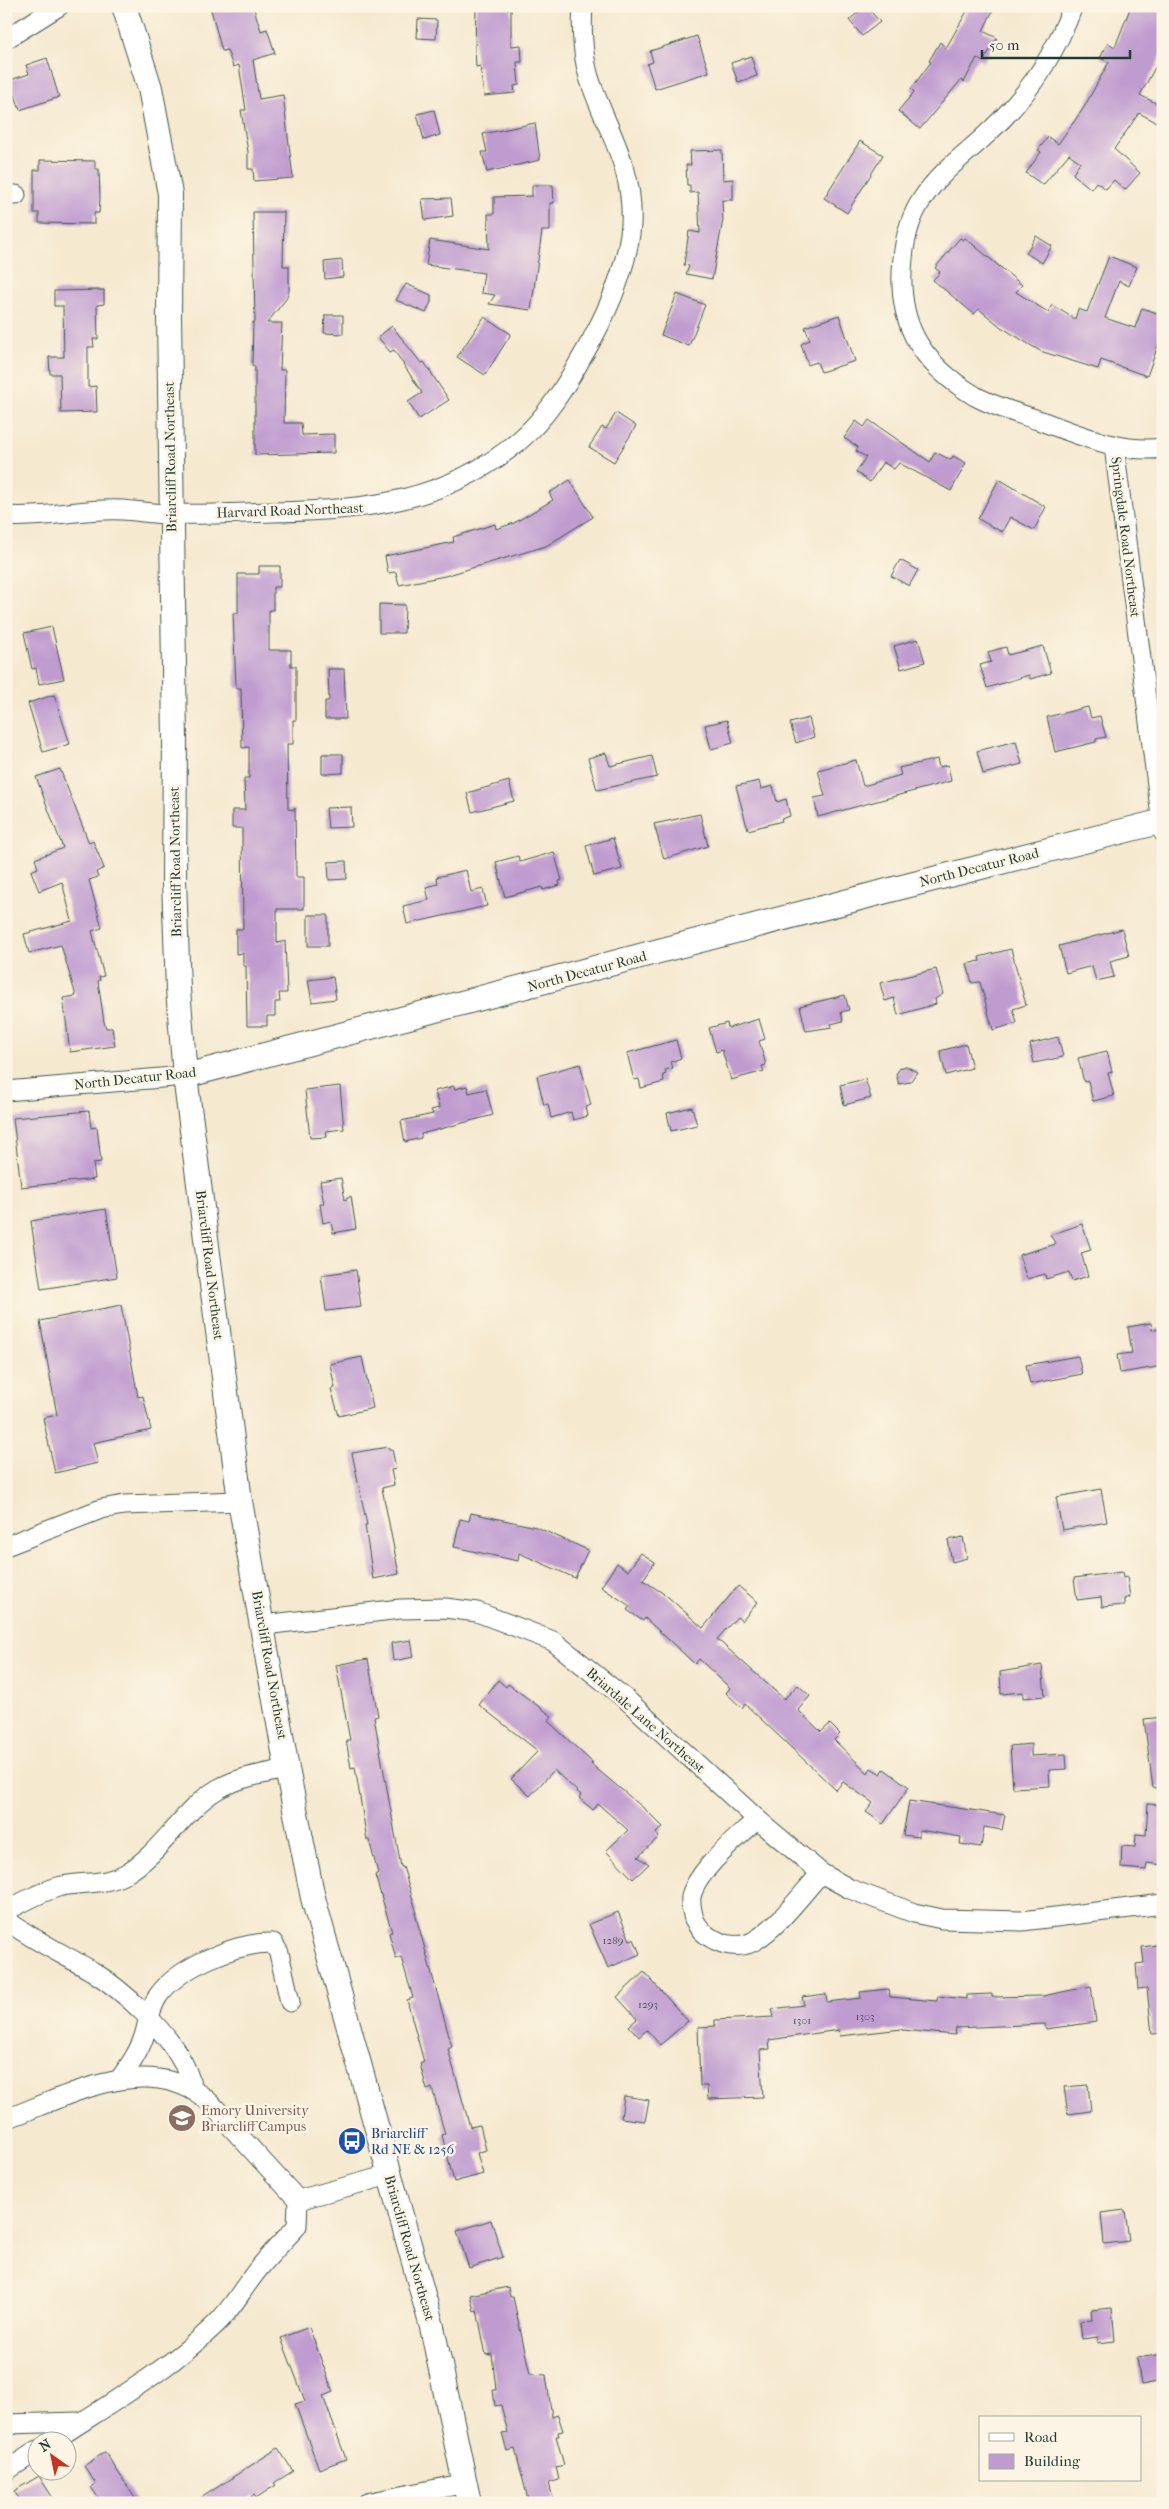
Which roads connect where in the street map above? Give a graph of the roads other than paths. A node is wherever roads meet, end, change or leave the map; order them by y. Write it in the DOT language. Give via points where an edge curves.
graph roads {
  1 [pos="59,6"];
  2 [pos="124,6"];
  3 [pos="583,6"];
  4 [pos="1073,6"];
  5 [pos="6,39"];
  6 [pos="1114,446"];
  7 [pos="1163,448"];
  8 [pos="171,514"];
  9 [pos="6,516"];
  10 [pos="1162,825"];
  11 [pos="185,1076"];
  12 [pos="6,1091"];
  13 [pos="240,1501"];
  14 [pos="6,1546"];
  15 [pos="264,1625"];
  16 [pos="287,1769"];
  17 [pos="757,1819"];
  18 [pos="821,1873"];
  19 [pos="1163,1904"];
  20 [pos="6,1911"];
  21 [pos="6,1920"];
  22 [pos="290,2002"];
  23 [pos="148,2016"];
  24 [pos="119,2080"];
  25 [pos="194,2091"];
  26 [pos="6,2119"];
  27 [pos="390,2175"];
  28 [pos="298,2200"];
  29 [pos="81,2422"];
  30 [pos="6,2424"];
  31 [pos="66,2432"];
  32 [pos="28,2457"];
  33 [pos="6,2471"];
  34 [pos="468,2493"];
  35 [pos="367,2503"];
  1 -- 5 [label="street"];
  2 -- 8 [label="main road, Briarcliff Road Northeast" via="150,88 170,194"];
  3 -- 8 [label="street, Harvard Road Northeast" via="584,43 591,83 626,167 631,196 630,227 619,276 595,335 562,391 540,419 520,441 494,459 440,488 408,498 335,511"];
  4 -- 6 [label="street, Springdale Road Northeast" via="1044,65 1022,96 987,134 948,168 922,199 912,217 904,249 902,297 907,322 924,353 960,386 994,405"];
  6 -- 7 [label="street"];
  6 -- 10 [label="street, Springdale Road Northeast"];
  8 -- 9 [label="street, Harvard Road Northeast" via="120,510 78,511 47,517"];
  8 -- 11 [label="main road, Briarcliff Road Northeast" via="174,881"];
  10 -- 11 [label="main road, North Decatur Road" via="889,890"];
  11 -- 12 [label="street, North Decatur Road"];
  11 -- 13 [label="main road, Briarcliff Road Northeast"];
  13 -- 14 [label="street" via="124,1505 101,1509"];
  13 -- 15 [label="main road, Briarcliff Road Northeast"];
  15 -- 16 [label="main road, Briarcliff Road Northeast"];
  15 -- 17 [label="street, Briardale Lane Northeast" via="400,1609 444,1608 477,1612 506,1622 553,1641 627,1700"];
  16 -- 20 [label="street" via="245,1778 218,1789 152,1853 125,1874 100,1883 59,1887 28,1898"];
  16 -- 27 [label="main road, Briarcliff Road Northeast" via="320,1925"];
  17 -- 18 [label="street, Briardale Lane Northeast"];
  17 -- 18 [label="street" via="697,1882 691,1896 696,1924 707,1937 724,1945 753,1942"];
  18 -- 19 [label="street, Briardale Lane Northeast" via="883,1903 942,1919 1022,1921"];
  21 -- 23 [label="street" via="93,1972"];
  22 -- 23 [label="street" via="279,1953 273,1943 258,1943 221,1955 172,1980 157,1997"];
  23 -- 24 [label="street" via="146,2030 135,2055"];
  23 -- 25 [label="street" via="183,2062"];
  24 -- 25 [label="street" via="146,2077 182,2084"];
  24 -- 26 [label="street"];
  25 -- 28 [label="street" via="210,2103"];
  27 -- 28 [label="street"];
  27 -- 34 [label="main road, Briarcliff Road Northeast" via="432,2327"];
  28 -- 29 [label="street" via="297,2226 217,2324 161,2370"];
  29 -- 30 [label="street"];
  29 -- 31 [label="street"];
  32 -- 33 [label="street"];
  34 -- 35 [label="street"];
}
